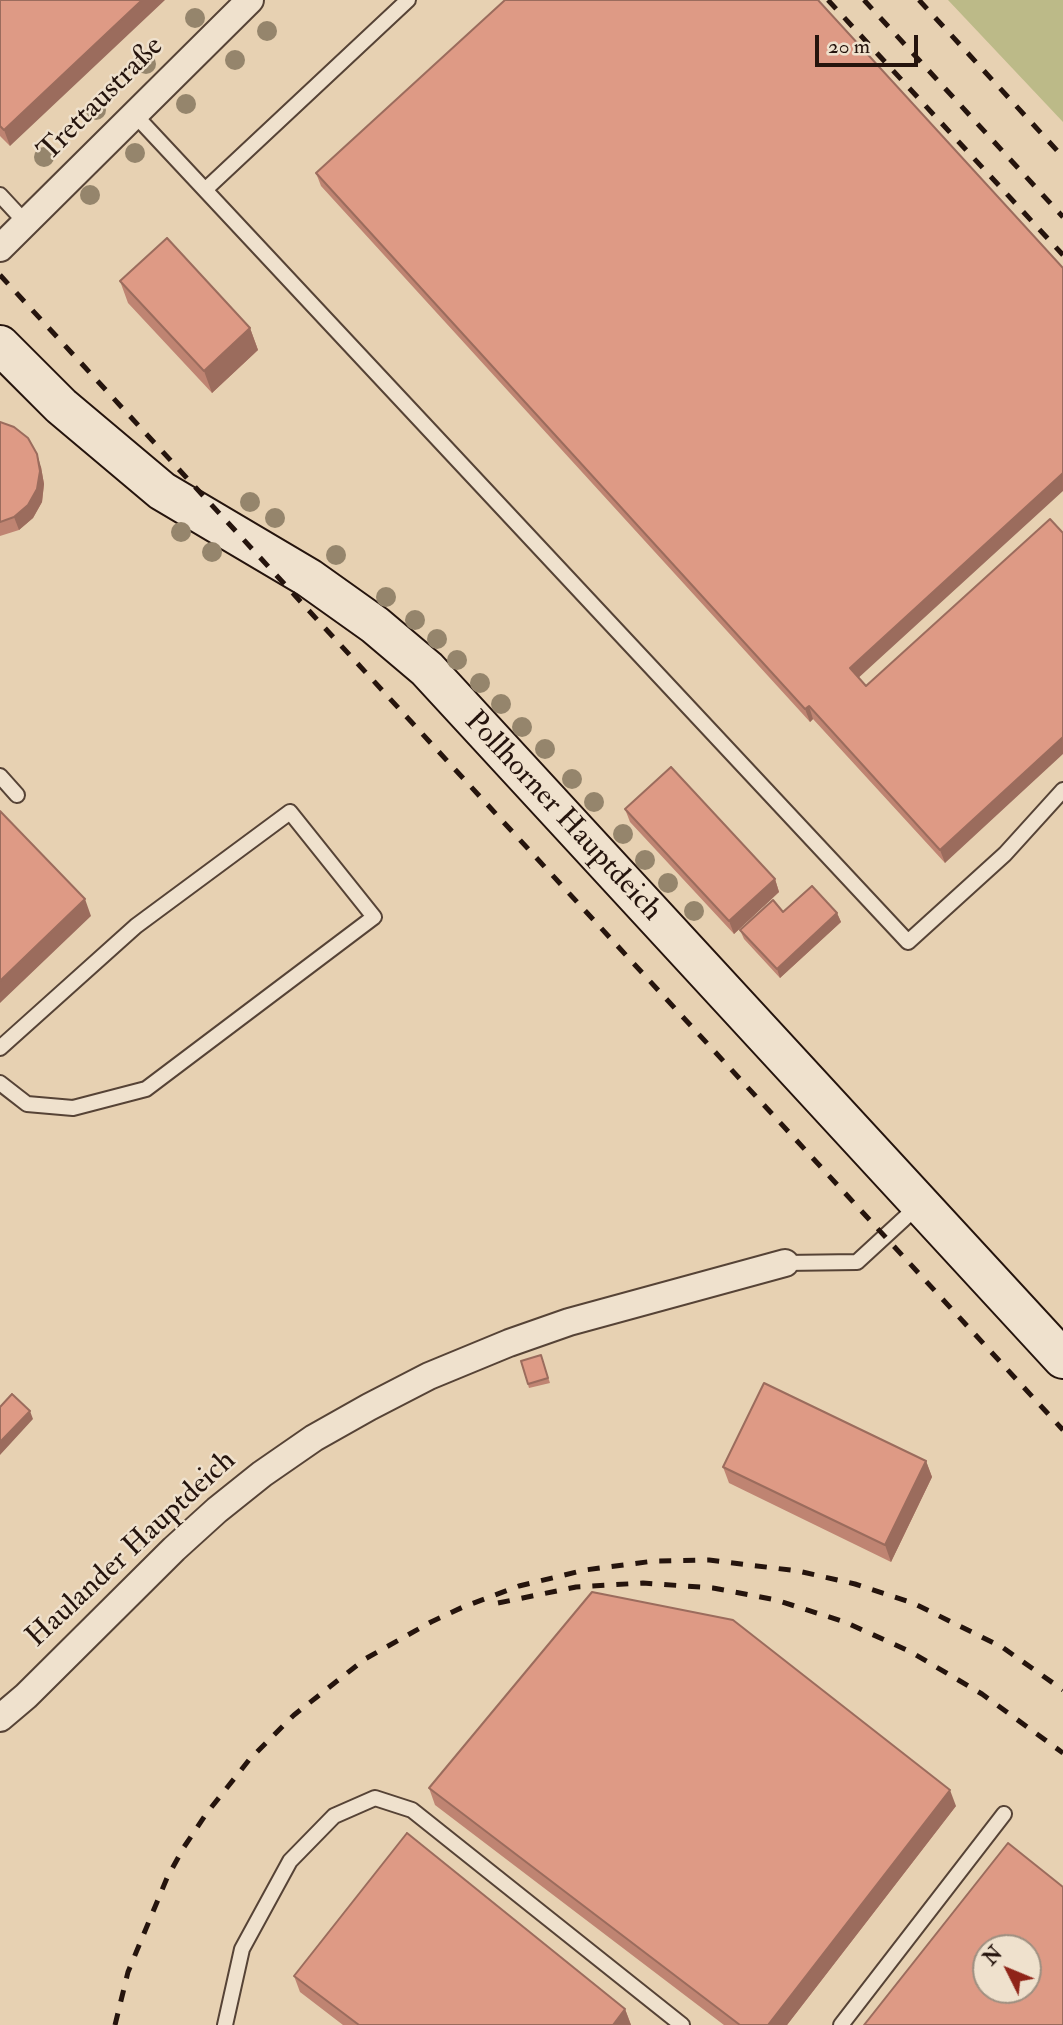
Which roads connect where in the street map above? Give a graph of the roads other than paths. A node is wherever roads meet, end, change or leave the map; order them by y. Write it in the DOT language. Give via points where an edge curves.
graph roads {
  1 [pos="250,0"];
  2 [pos="408,0"];
  3 [pos="135,115"];
  4 [pos="206,189"];
  5 [pos="0,195"];
  6 [pos="26,223"];
  7 [pos="0,248"];
  8 [pos="0,345"];
  9 [pos="0,776"];
  10 [pos="1063,790"];
  11 [pos="17,795"];
  12 [pos="0,1048"];
  13 [pos="0,1083"];
  14 [pos="920,1204"];
  15 [pos="785,1263"];
  16 [pos="1063,1359"];
  17 [pos="0,1718"];
  18 [pos="1004,1814"];
  19 [pos="225,2025"];
  20 [pos="682,2025"];
  21 [pos="841,2025"];
  1 -- 3 [label="street, Trettaustraße"];
  2 -- 4 [label="lane"];
  3 -- 4 [label="lane"];
  3 -- 6 [label="street, Trettaustraße"];
  4 -- 10 [label="lane" via="908,943 1005,854"];
  5 -- 6 [label="lane"];
  6 -- 7 [label="street, Trettaustraße"];
  8 -- 14 [label="main road, Pollhorner Hauptdeich" via="61,406 162,491 309,578 427,669"];
  9 -- 11 [label="lane"];
  12 -- 13 [label="lane" via="136,926 290,812 374,917 146,1089 73,1108 27,1104"];
  14 -- 15 [label="lane" via="857,1262"];
  14 -- 16 [label="main road, Pollhorner Hauptdeich"];
  15 -- 17 [label="street, Haulander Hauptdeich" via="557,1326 429,1376 369,1406 314,1438 217,1510"];
  18 -- 21 [label="lane"];
  19 -- 20 [label="lane" via="242,1949 290,1860 334,1816 375,1798 412,1810"];
}
